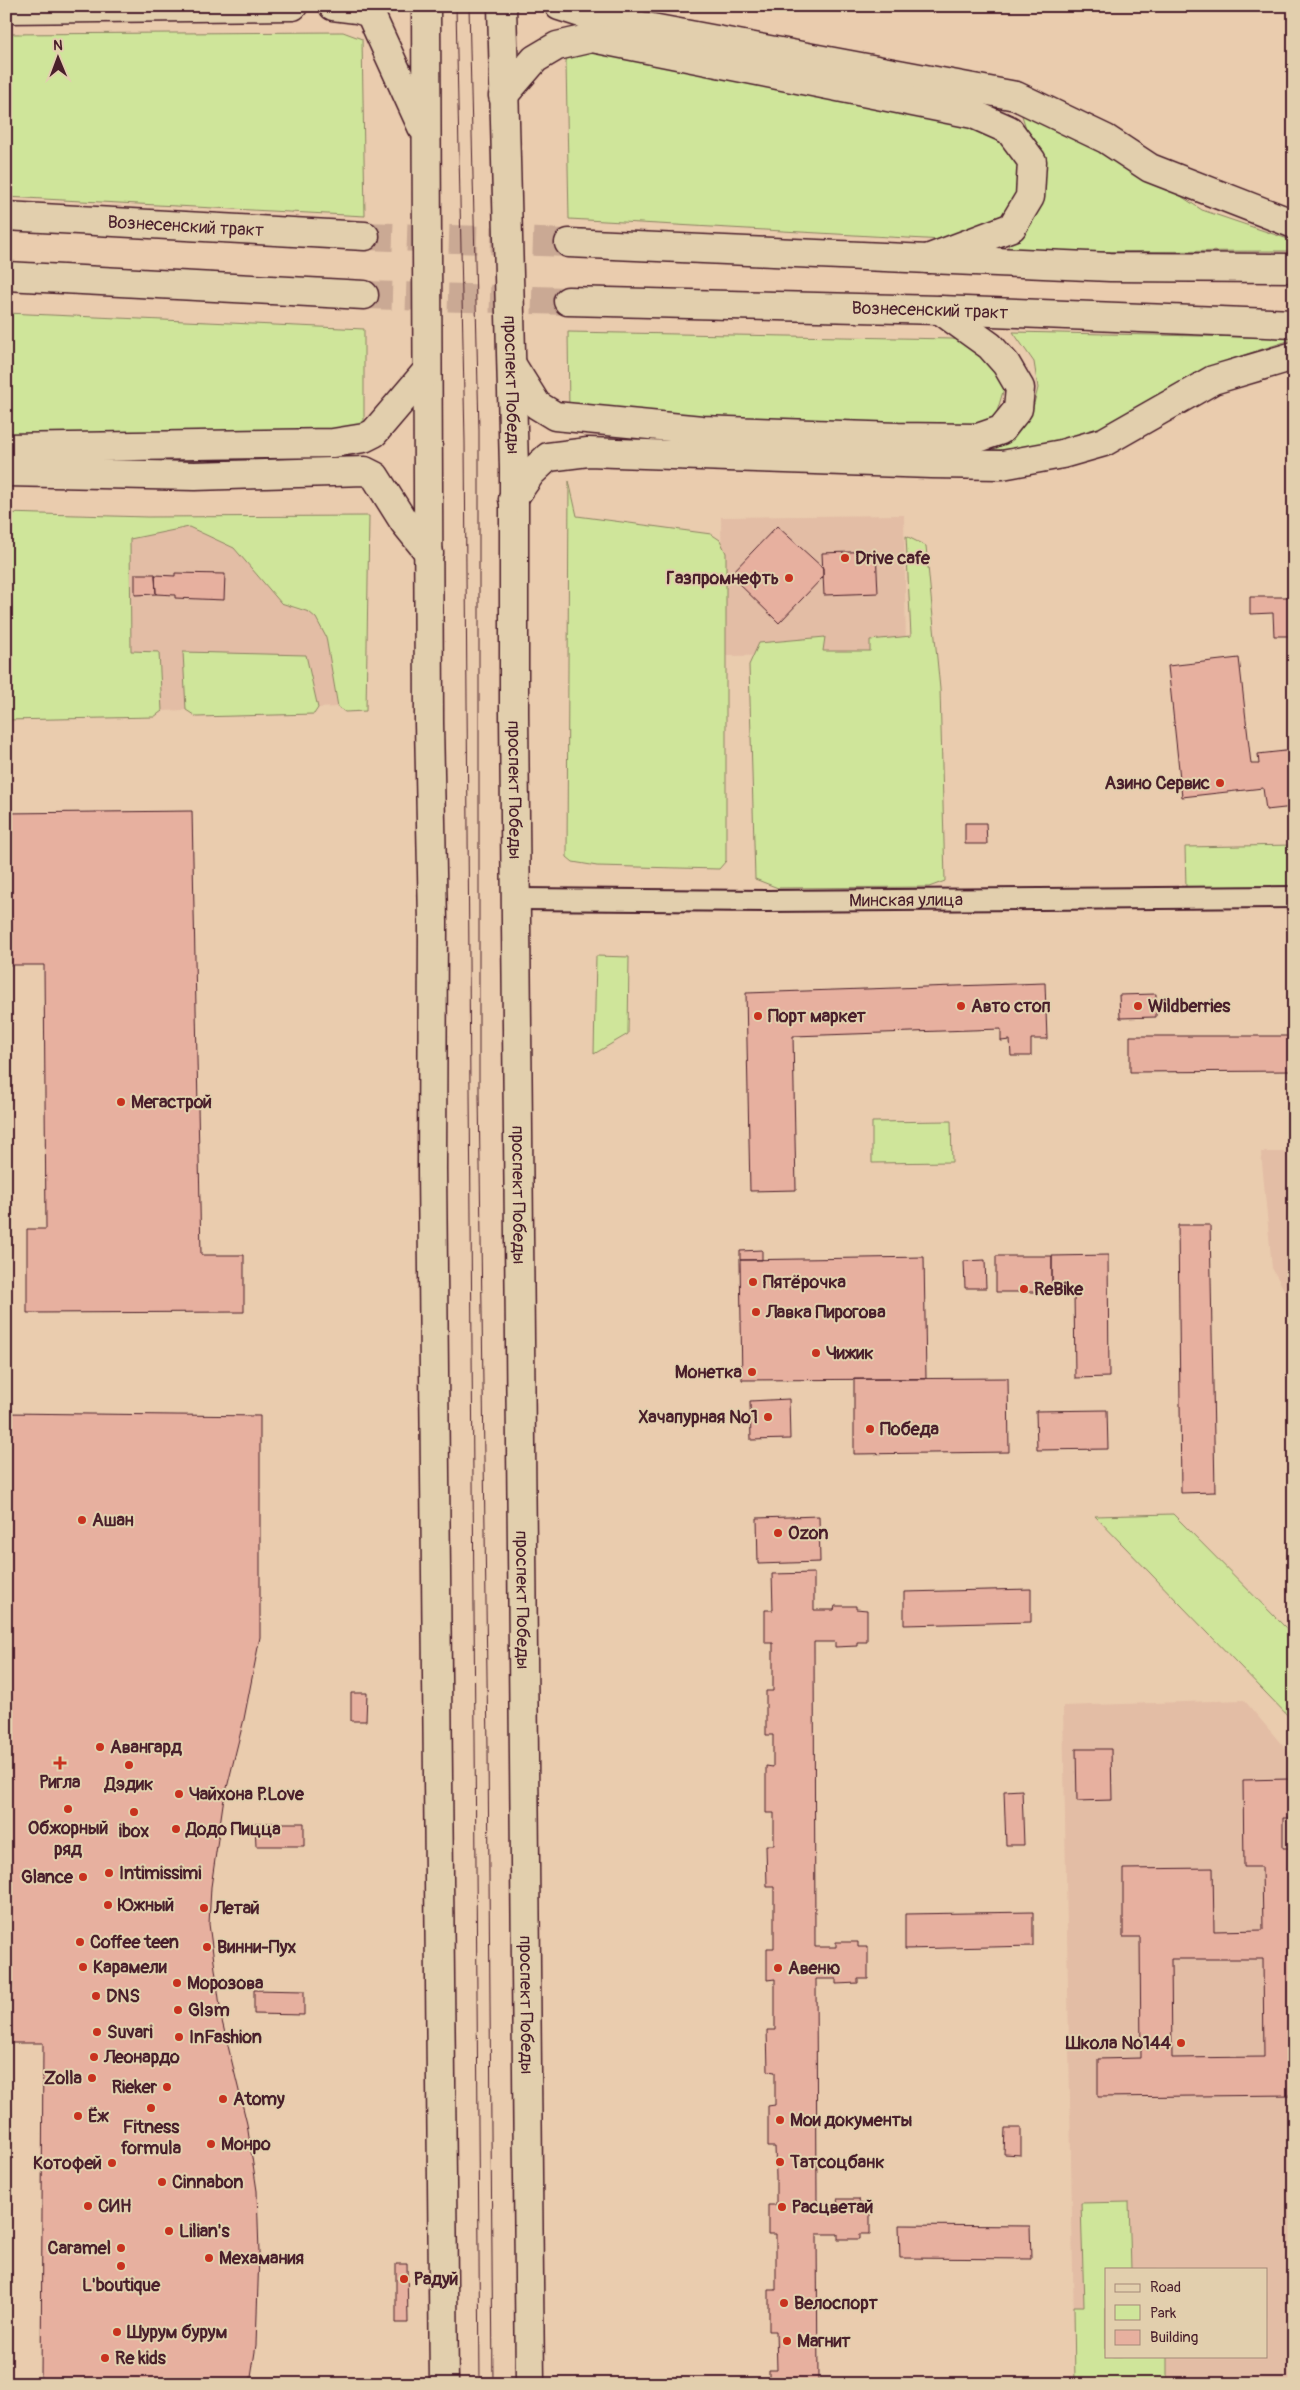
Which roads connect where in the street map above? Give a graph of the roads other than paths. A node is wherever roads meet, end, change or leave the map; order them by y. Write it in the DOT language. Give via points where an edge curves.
graph roads {
  1 [pos="293,6"];
  2 [pos="333,6"];
  3 [pos="426,6"];
  4 [pos="502,6"];
  5 [pos="559,6"];
  6 [pos="6,9"];
  7 [pos="503,96"];
  8 [pos="427,136"];
  9 [pos="6,216"];
  10 [pos="1294,224"];
  11 [pos="365,236"];
  12 [pos="569,243"];
  13 [pos="927,259"];
  14 [pos="1294,268"];
  15 [pos="6,276"];
  16 [pos="364,295"];
  17 [pos="568,301"];
  18 [pos="940,310"];
  19 [pos="1294,324"];
  20 [pos="1294,356"];
  21 [pos="512,365"];
  22 [pos="426,372"];
  23 [pos="6,448"];
  24 [pos="6,472"];
  25 [pos="513,500"];
  26 [pos="429,554"];
  27 [pos="1294,897"];
  28 [pos="517,899"];
  29 [pos="444,2384"];
  30 [pos="530,2384"];
  1 -- 6 [label="main road"];
  2 -- 8 [label="main road" via="370,13"];
  3 -- 8 [label="main road"];
  4 -- 7 [label="main road, проспект Победы"];
  5 -- 10 [label="main road" via="593,17 1016,96 1106,139 1150,168"];
  7 -- 13 [label="main road" via="535,59 558,46 592,38 973,114 1009,130 1032,161 1030,197 1012,227"];
  7 -- 21 [label="main road, проспект Победы"];
  8 -- 22 [label="main road"];
  9 -- 11 [label="main road, Вознесенский тракт"];
  12 -- 13 [label="main road"];
  13 -- 14 [label="main road" via="1110,267"];
  15 -- 16 [label="main road"];
  17 -- 18 [label="main road, Вознесенский тракт"];
  18 -- 19 [label="main road, Вознесенский тракт"];
  18 -- 21 [label="main road" via="990,346 1006,364 1020,388 1018,410 1001,430 978,438 898,437 702,430 555,416 537,405"];
  20 -- 25 [label="main road" via="1213,380 1104,442 1036,459 1002,465 931,464 588,452 548,457 531,473"];
  21 -- 25 [label="main road, проспект Победы"];
  22 -- 23 [label="main road" via="374,433 364,438 333,443"];
  22 -- 26 [label="main road"];
  24 -- 26 [label="main road" via="195,476 365,471 375,476"];
  25 -- 28 [label="main road, проспект Победы"];
  26 -- 29 [label="main road"];
  27 -- 28 [label="street, Минская улица" via="766,901"];
  28 -- 30 [label="main road, проспект Победы"];
}
